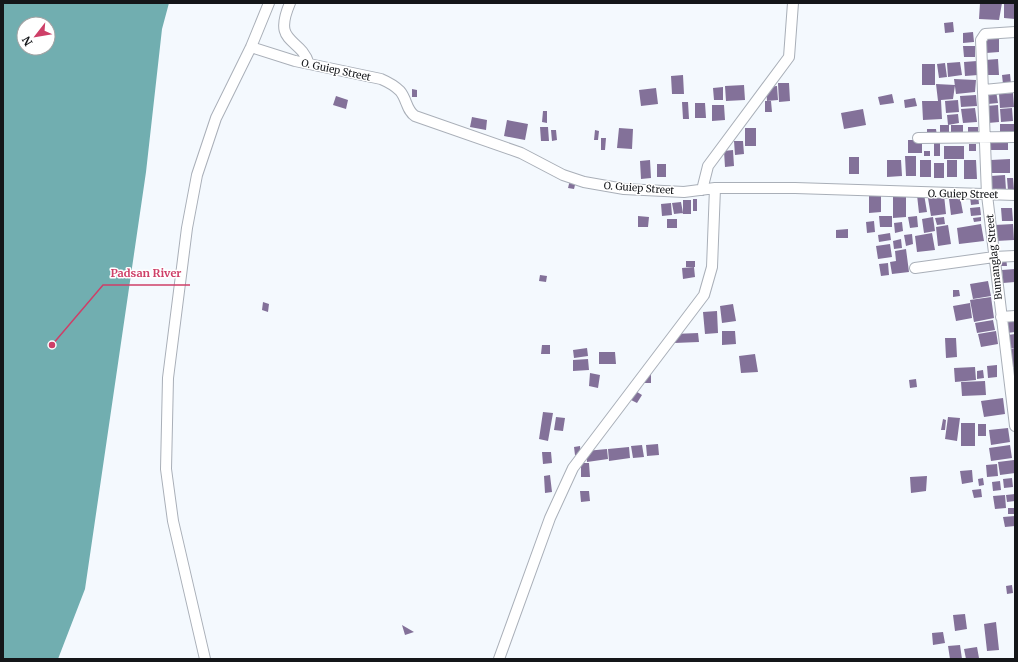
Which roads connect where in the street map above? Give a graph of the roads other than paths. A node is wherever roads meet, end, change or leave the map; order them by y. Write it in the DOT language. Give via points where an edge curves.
graph roads {
  1 [pos="269,3"];
  2 [pos="290,3"];
  3 [pos="792,3"];
  4 [pos="1015,32"];
  5 [pos="251,47"];
  6 [pos="309,64"];
  7 [pos="1015,87"];
  8 [pos="984,90"];
  9 [pos="985,136"];
  10 [pos="1015,137"];
  11 [pos="918,138"];
  12 [pos="715,188"];
  13 [pos="702,190"];
  14 [pos="1015,194"];
  15 [pos="987,195"];
  16 [pos="1015,256"];
  17 [pos="994,257"];
  18 [pos="915,268"];
  19 [pos="1015,316"];
  20 [pos="1001,317"];
  21 [pos="1012,374"];
  22 [pos="1015,426"];
  23 [pos="205,659"];
  24 [pos="499,659"];
  1 -- 5 [label="street"];
  2 -- 6 [label="street" via="285,17 286,35 303,51"];
  3 -- 13 [label="street" via="789,57 708,166"];
  4 -- 8 [label="street, Bumanglag Street" via="985,34 981,40"];
  5 -- 6 [label="street, O. Guiep Street"];
  5 -- 23 [label="street" via="216,118 197,175 187,228 168,378 166,469 173,521"];
  6 -- 13 [label="street, O. Guiep Street" via="388,82 400,92 415,116 522,153 563,175 584,182 624,189 684,192"];
  7 -- 8 [label="street"];
  8 -- 9 [label="street, Bumanglag Street"];
  9 -- 10 [label="street"];
  9 -- 11 [label="street"];
  9 -- 15 [label="street, Bumanglag Street"];
  12 -- 13 [label="street, O. Guiep Street"];
  12 -- 15 [label="street, O. Guiep Street" via="795,188"];
  12 -- 24 [label="street" via="712,267 704,295 570,473 550,518"];
  14 -- 15 [label="street, O. Guiep Street"];
  15 -- 17 [label="street, Bumanglag Street"];
  16 -- 17 [label="street"];
  17 -- 18 [label="street"];
  17 -- 20 [label="street, Bumanglag Street"];
  19 -- 20 [label="street"];
  20 -- 21 [label="street, Bumanglag Street"];
  21 -- 22 [label="street, Bumanglag Street"];
}
